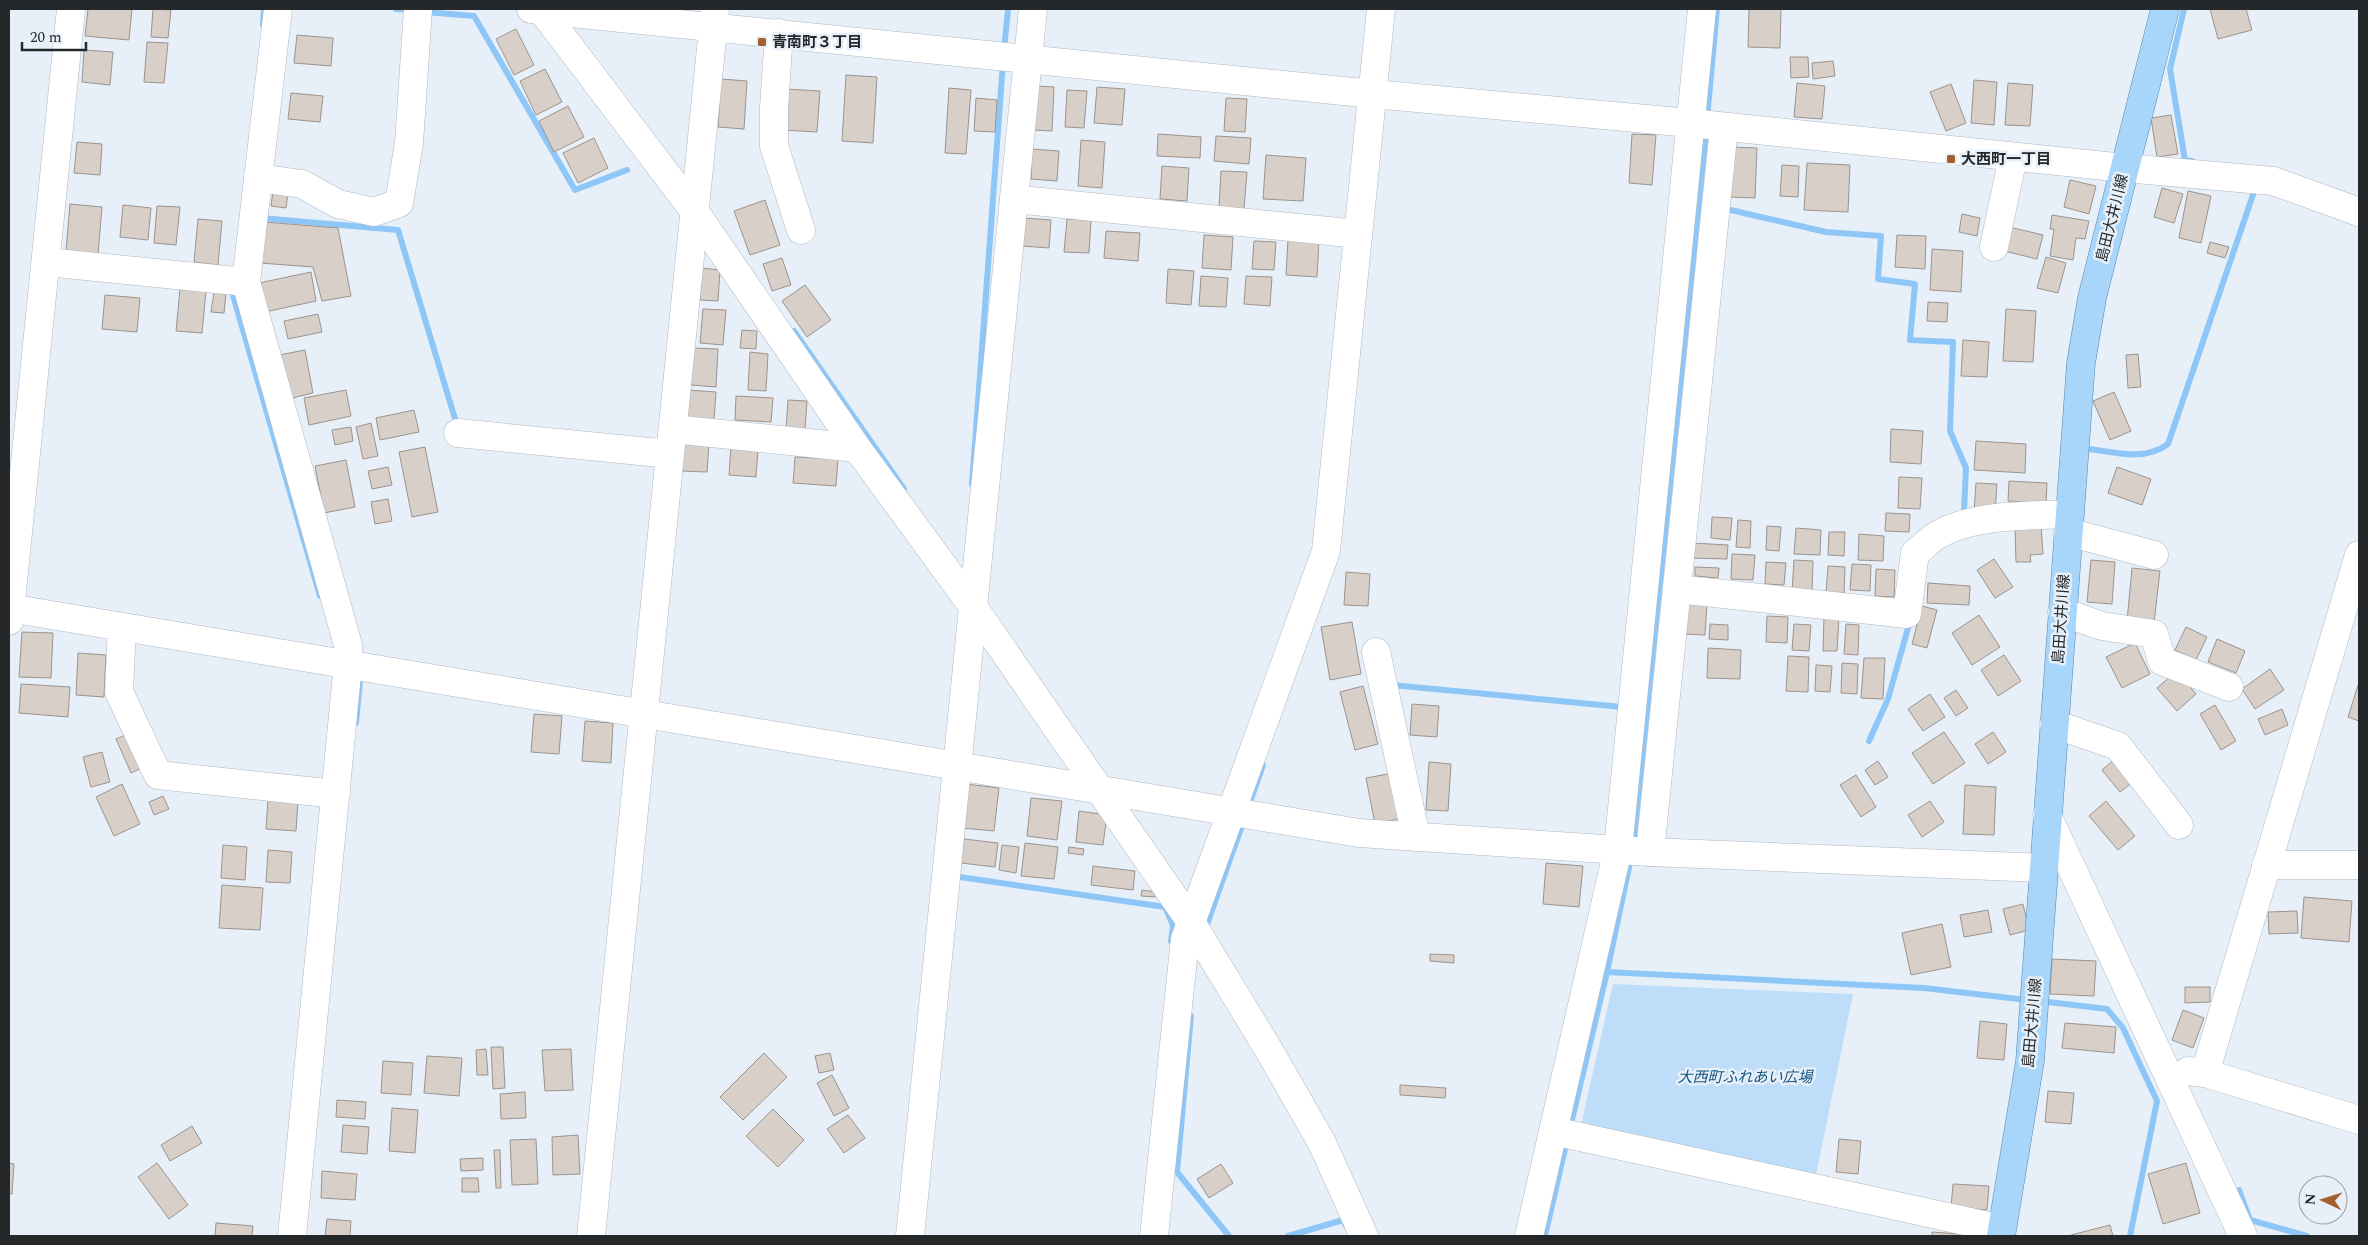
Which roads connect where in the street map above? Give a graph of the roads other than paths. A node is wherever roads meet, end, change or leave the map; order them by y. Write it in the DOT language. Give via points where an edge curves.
graph roads {
  1 [pos="71,9"];
  2 [pos="278,9"];
  3 [pos="418,9"];
  4 [pos="538,9"];
  5 [pos="1033,9"];
  6 [pos="1381,9"];
  7 [pos="1702,9"];
  8 [pos="2165,9"];
  9 [pos="714,18"];
  10 [pos="779,33"];
  11 [pos="1028,59"];
  12 [pos="1373,94"];
  13 [pos="1690,123"];
  14 [pos="1724,127"];
  15 [pos="2013,157"];
  16 [pos="2125,168"];
  17 [pos="258,178"];
  18 [pos="1014,199"];
  19 [pos="695,212"];
  20 [pos="2359,212"];
  21 [pos="801,230"];
  22 [pos="1358,234"];
  23 [pos="1994,247"];
  24 [pos="46,262"];
  25 [pos="246,282"];
  26 [pos="458,433"];
  27 [pos="672,442"];
  28 [pos="857,448"];
  29 [pos="2068,523"];
  30 [pos="2154,555"];
  31 [pos="2359,555"];
  32 [pos="1677,589"];
  33 [pos="974,608"];
  34 [pos="2062,612"];
  35 [pos="9,613"];
  36 [pos="122,627"];
  37 [pos="1376,652"];
  38 [pos="348,664"];
  39 [pos="2229,687"];
  40 [pos="644,714"];
  41 [pos="2054,724"];
  42 [pos="958,766"];
  43 [pos="1101,790"];
  44 [pos="336,794"];
  45 [pos="1230,811"];
  46 [pos="2047,815"];
  47 [pos="2179,825"];
  48 [pos="1416,836"];
  49 [pos="1618,849"];
  50 [pos="1650,852"];
  51 [pos="2266,865"];
  52 [pos="2359,865"];
  53 [pos="2043,868"];
  54 [pos="1191,922"];
  55 [pos="2166,1068"];
  56 [pos="2205,1072"];
  57 [pos="2359,1120"];
  58 [pos="1554,1131"];
  59 [pos="2002,1233"];
  60 [pos="292,1236"];
  61 [pos="591,1236"];
  62 [pos="910,1236"];
  63 [pos="1154,1236"];
  64 [pos="1364,1236"];
  65 [pos="1529,1236"];
  66 [pos="2243,1236"];
  1 -- 24 [label="street"];
  2 -- 17 [label="street"];
  3 -- 17 [label="street" via="409,143 399,203 374,212 338,204 302,184"];
  4 -- 9 [label="street"];
  4 -- 19 [label="street"];
  5 -- 11 [label="street"];
  6 -- 12 [label="street"];
  7 -- 13 [label="street"];
  8 -- 16 [label="main road, 島田大井川線"];
  9 -- 10 [label="street"];
  9 -- 19 [label="street"];
  10 -- 11 [label="street"];
  10 -- 21 [label="street" via="774,146"];
  11 -- 12 [label="street"];
  11 -- 18 [label="street"];
  12 -- 13 [label="street"];
  12 -- 22 [label="street"];
  13 -- 14 [label="street"];
  13 -- 49 [label="street"];
  14 -- 15 [label="street"];
  14 -- 32 [label="street"];
  15 -- 16 [label="street"];
  15 -- 23 [label="street"];
  16 -- 20 [label="street" via="2273,181"];
  16 -- 29 [label="main road, 島田大井川線" via="2092,298 2081,363"];
  17 -- 25 [label="street"];
  18 -- 22 [label="street"];
  18 -- 33 [label="street"];
  19 -- 27 [label="street"];
  19 -- 28 [label="street"];
  22 -- 45 [label="street" via="1326,551"];
  24 -- 25 [label="street"];
  24 -- 35 [label="street"];
  25 -- 38 [label="street" via="348,645"];
  26 -- 27 [label="street"];
  27 -- 28 [label="street"];
  27 -- 40 [label="street"];
  28 -- 33 [label="street"];
  29 -- 30 [label="street"];
  29 -- 32 [label="street" via="2010,517 1965,523 1936,536 1915,553 1907,614"];
  29 -- 34 [label="main road, 島田大井川線"];
  31 -- 51 [label="street"];
  32 -- 50 [label="street"];
  33 -- 42 [label="street"];
  33 -- 43 [label="street"];
  34 -- 39 [label="street" via="2102,626 2154,634 2162,661"];
  34 -- 41 [label="main road, 島田大井川線"];
  35 -- 36 [label="street"];
  36 -- 38 [label="street"];
  36 -- 44 [label="street" via="119,692 158,775"];
  37 -- 48 [label="street"];
  38 -- 40 [label="street"];
  38 -- 44 [label="street"];
  40 -- 42 [label="street"];
  40 -- 61 [label="street"];
  41 -- 46 [label="main road, 島田大井川線"];
  41 -- 47 [label="street" via="2118,746"];
  42 -- 43 [label="street"];
  42 -- 62 [label="street"];
  43 -- 45 [label="street"];
  43 -- 54 [label="street"];
  44 -- 60 [label="street"];
  45 -- 48 [label="street" via="1359,833"];
  45 -- 54 [label="street"];
  46 -- 53 [label="main road, 島田大井川線"];
  46 -- 55 [label="street"];
  48 -- 49 [label="street"];
  49 -- 50 [label="street"];
  49 -- 58 [label="street"];
  50 -- 53 [label="street"];
  51 -- 52 [label="street"];
  51 -- 56 [label="street"];
  53 -- 59 [label="main road, 島田大井川線" via="2030,1061"];
  54 -- 63 [label="street" via="1185,939"];
  54 -- 64 [label="street" via="1322,1143"];
  55 -- 56 [label="street"];
  55 -- 66 [label="street"];
  56 -- 57 [label="street"];
  58 -- 59 [label="street"];
  58 -- 65 [label="street"];
}
